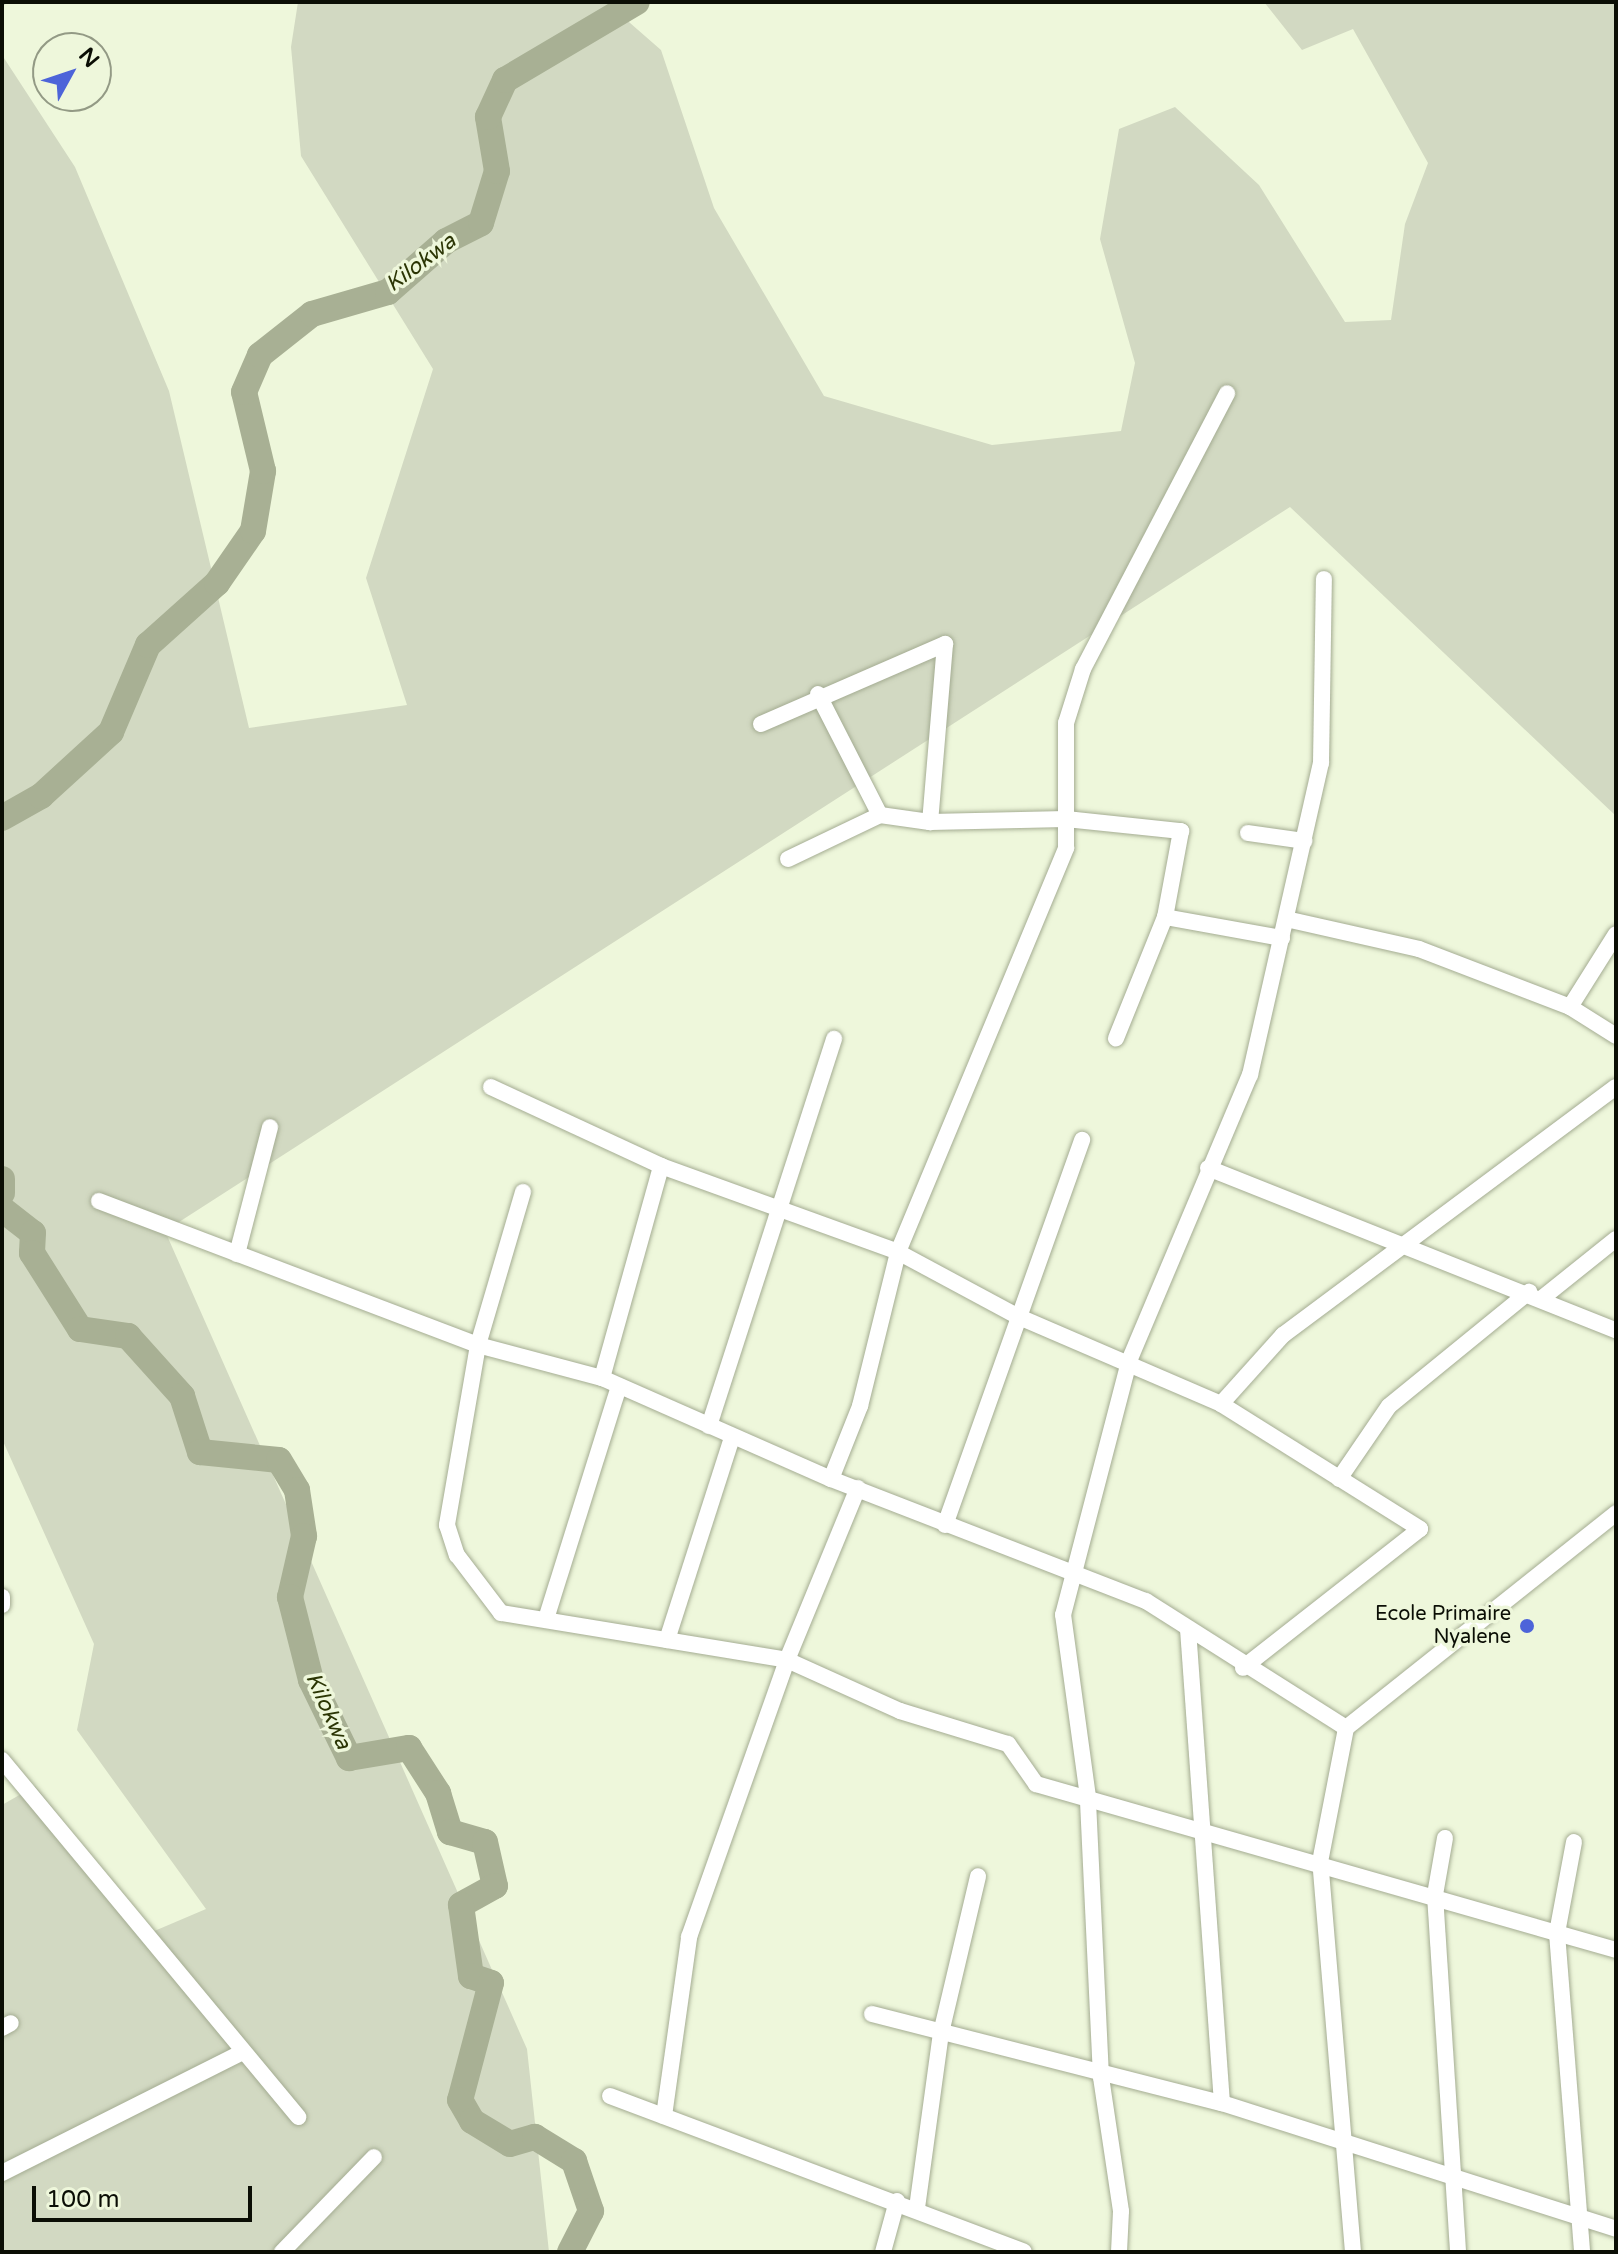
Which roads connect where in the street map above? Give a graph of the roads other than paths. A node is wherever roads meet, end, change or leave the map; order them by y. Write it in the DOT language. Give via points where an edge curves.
graph roads {
  1 [pos="1227,393"];
  2 [pos="1324,579"];
  3 [pos="818,694"];
  4 [pos="761,724"];
  5 [pos="880,815"];
  6 [pos="1066,819"];
  7 [pos="930,822"];
  8 [pos="1248,833"];
  9 [pos="1304,841"];
  10 [pos="788,859"];
  11 [pos="1165,917"];
  12 [pos="1286,919"];
  13 [pos="1616,934"];
  14 [pos="1282,938"];
  15 [pos="1570,1007"];
  16 [pos="1616,1036"];
  17 [pos="1116,1038"];
  18 [pos="834,1039"];
  19 [pos="491,1087"];
  20 [pos="1616,1087"];
  21 [pos="270,1127"];
  22 [pos="1082,1140"];
  23 [pos="661,1166"];
  24 [pos="1208,1168"];
  25 [pos="523,1192"];
  26 [pos="99,1201"];
  27 [pos="779,1208"];
  28 [pos="1616,1239"];
  29 [pos="1404,1250"];
  30 [pos="898,1252"];
  31 [pos="237,1254"];
  32 [pos="1535,1295"];
  33 [pos="1017,1316"];
  34 [pos="1616,1330"];
  35 [pos="478,1345"];
  36 [pos="1129,1361"];
  37 [pos="602,1378"];
  38 [pos="619,1386"];
  39 [pos="1221,1404"];
  40 [pos="709,1426"];
  41 [pos="732,1437"];
  42 [pos="831,1479"];
  43 [pos="1339,1479"];
  44 [pos="858,1488"];
  45 [pos="1616,1513"];
  46 [pos="945,1525"];
  47 [pos="1075,1576"];
  48 [pos="2,1597"];
  49 [pos="2,1605"];
  50 [pos="546,1619"];
  51 [pos="1188,1629"];
  52 [pos="667,1640"];
  53 [pos="787,1660"];
  54 [pos="1243,1668"];
  55 [pos="1346,1728"];
  56 [pos="2,1760"];
  57 [pos="1088,1797"];
  58 [pos="1203,1832"];
  59 [pos="1445,1838"];
  60 [pos="1574,1842"];
  61 [pos="1320,1862"];
  62 [pos="978,1876"];
  63 [pos="1435,1895"];
  64 [pos="1557,1933"];
  65 [pos="1616,1950"];
  66 [pos="872,2014"];
  67 [pos="941,2033"];
  68 [pos="241,2053"];
  69 [pos="1101,2077"];
  70 [pos="610,2096"];
  71 [pos="1222,2103"];
  72 [pos="664,2116"];
  73 [pos="298,2117"];
  74 [pos="1338,2143"];
  75 [pos="374,2157"];
  76 [pos="2,2173"];
  77 [pos="1451,2177"];
  78 [pos="897,2201"];
  79 [pos="917,2208"];
  80 [pos="1582,2220"];
  81 [pos="1616,2229"];
  82 [pos="1002,2248"];
  83 [pos="282,2252"];
  84 [pos="883,2252"];
  85 [pos="1024,2252"];
  86 [pos="1119,2252"];
  87 [pos="1353,2252"];
  88 [pos="1458,2252"];
  89 [pos="1582,2252"];
  1 -- 6 [label="street" via="1083,669 1066,723"];
  2 -- 9 [label="street" via="1321,763"];
  3 -- 4 [label="street"];
  3 -- 5 [label="street"];
  3 -- 7 [label="street" via="945,644"];
  5 -- 7 [label="street"];
  5 -- 10 [label="street"];
  6 -- 7 [label="street"];
  6 -- 11 [label="street" via="1181,831"];
  6 -- 30 [label="street" via="1066,848"];
  8 -- 9 [label="street"];
  9 -- 12 [label="street"];
  11 -- 14 [label="street"];
  11 -- 17 [label="street"];
  12 -- 14 [label="street"];
  12 -- 15 [label="street" via="1419,949"];
  13 -- 15 [label="street"];
  14 -- 24 [label="street" via="1250,1075"];
  15 -- 16 [label="street"];
  18 -- 27 [label="street"];
  19 -- 23 [label="street"];
  20 -- 29 [label="street"];
  21 -- 31 [label="street"];
  22 -- 33 [label="street"];
  23 -- 27 [label="street"];
  23 -- 37 [label="street"];
  24 -- 29 [label="street"];
  24 -- 36 [label="street"];
  25 -- 35 [label="street"];
  26 -- 31 [label="street"];
  27 -- 30 [label="street"];
  27 -- 40 [label="street"];
  28 -- 32 [label="street"];
  29 -- 32 [label="street"];
  29 -- 39 [label="street" via="1283,1335"];
  30 -- 33 [label="street"];
  30 -- 42 [label="street" via="860,1406"];
  31 -- 35 [label="street"];
  32 -- 34 [label="street"];
  32 -- 43 [label="street" via="1389,1406"];
  33 -- 36 [label="street"];
  33 -- 46 [label="street"];
  35 -- 37 [label="street"];
  35 -- 50 [label="street" via="447,1525 457,1555 501,1613"];
  36 -- 39 [label="street"];
  36 -- 47 [label="street"];
  37 -- 38 [label="street"];
  38 -- 40 [label="street"];
  38 -- 50 [label="street"];
  39 -- 43 [label="street"];
  40 -- 41 [label="street"];
  41 -- 42 [label="street"];
  41 -- 52 [label="street"];
  42 -- 44 [label="street"];
  43 -- 54 [label="street" via="1420,1529"];
  44 -- 46 [label="street"];
  44 -- 53 [label="street"];
  45 -- 55 [label="street"];
  46 -- 47 [label="street"];
  47 -- 51 [label="street" via="1146,1601"];
  47 -- 57 [label="street" via="1063,1615"];
  48 -- 49 [label="street"];
  50 -- 52 [label="street"];
  51 -- 54 [label="street"];
  51 -- 58 [label="street"];
  52 -- 53 [label="street"];
  53 -- 57 [label="street" via="900,1711 1008,1744 1036,1784"];
  53 -- 72 [label="street" via="689,1937"];
  54 -- 55 [label="street"];
  55 -- 61 [label="street"];
  56 -- 68 [label="street"];
  57 -- 58 [label="street"];
  57 -- 69 [label="street"];
  58 -- 61 [label="street"];
  58 -- 71 [label="street"];
  59 -- 63 [label="street"];
  60 -- 64 [label="street"];
  61 -- 63 [label="street"];
  61 -- 74 [label="street"];
  62 -- 67 [label="street"];
  63 -- 64 [label="street"];
  63 -- 77 [label="street"];
  64 -- 65 [label="street"];
  64 -- 80 [label="street"];
  66 -- 67 [label="street"];
  67 -- 69 [label="street"];
  67 -- 79 [label="street"];
  68 -- 73 [label="street"];
  68 -- 76 [label="street"];
  69 -- 71 [label="street"];
  69 -- 86 [label="street" via="1121,2211"];
  70 -- 72 [label="street"];
  71 -- 74 [label="street"];
  72 -- 78 [label="street"];
  74 -- 77 [label="street"];
  74 -- 87 [label="street"];
  75 -- 83 [label="street"];
  77 -- 80 [label="street"];
  77 -- 88 [label="street"];
  78 -- 79 [label="street"];
  78 -- 84 [label="street"];
  79 -- 82 [label="street"];
  80 -- 81 [label="street"];
  80 -- 89 [label="street"];
  82 -- 85 [label="street"];
}
